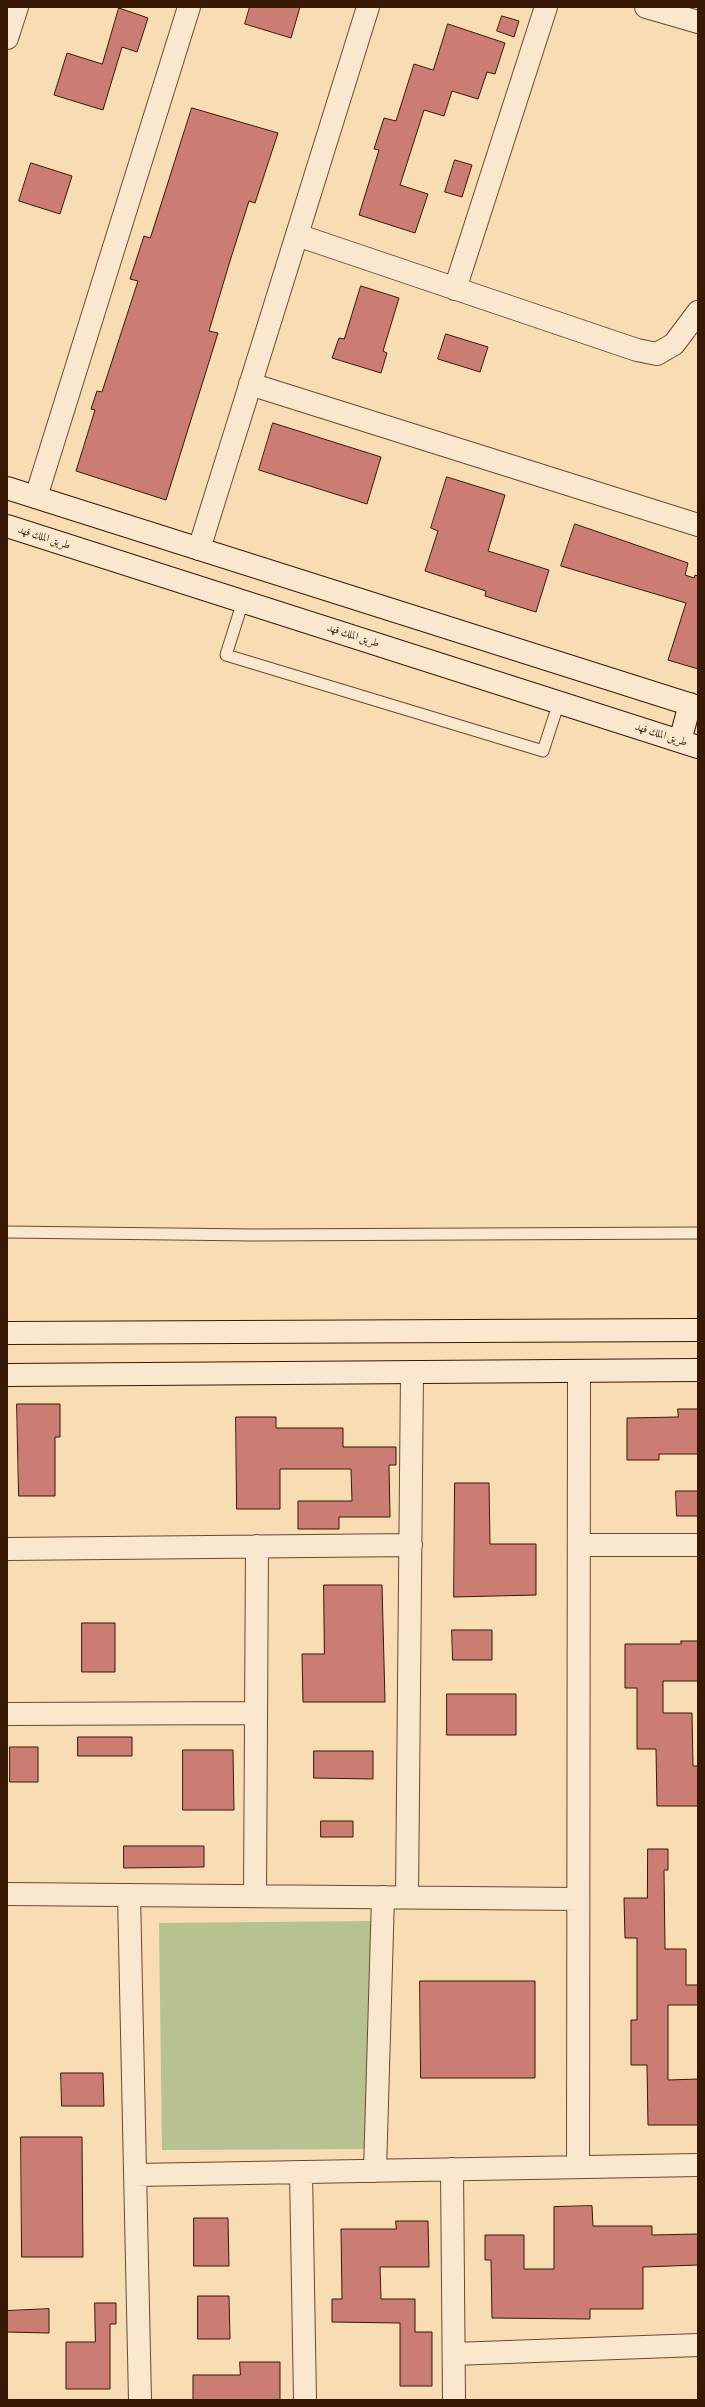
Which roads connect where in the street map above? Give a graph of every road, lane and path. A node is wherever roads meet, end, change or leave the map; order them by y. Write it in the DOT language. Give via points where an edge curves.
graph roads {
  1 [pos="17,7"];
  2 [pos="188,7"];
  3 [pos="368,7"];
  4 [pos="546,7"];
  5 [pos="646,7"];
  6 [pos="698,22"];
  7 [pos="7,38"];
  8 [pos="297,235"];
  9 [pos="455,288"];
  10 [pos="698,312"];
  11 [pos="250,384"];
  12 [pos="7,488"];
  13 [pos="36,497"];
  14 [pos="698,525"];
  15 [pos="7,526"];
  16 [pos="199,549"];
  17 [pos="243,601"];
  18 [pos="559,702"];
  19 [pos="694,706"];
  20 [pos="693,745"];
  21 [pos="7,1232"];
  22 [pos="698,1233"];
  23 [pos="698,1330"];
  24 [pos="7,1333"];
  25 [pos="698,1370"];
  26 [pos="579,1371"];
  27 [pos="412,1372"];
  28 [pos="7,1375"];
  29 [pos="411,1545"];
  30 [pos="579,1545"];
  31 [pos="698,1545"];
  32 [pos="257,1546"];
  33 [pos="7,1549"];
  34 [pos="256,1713"];
  35 [pos="7,1714"];
  36 [pos="7,1894"];
  37 [pos="129,1895"];
  38 [pos="255,1896"];
  39 [pos="383,1897"];
  40 [pos="407,1897"];
  41 [pos="578,1899"];
  42 [pos="698,2165"];
  43 [pos="578,2167"];
  44 [pos="452,2169"];
  45 [pos="375,2170"];
  46 [pos="301,2172"];
  47 [pos="136,2175"];
  48 [pos="698,2345"];
  49 [pos="454,2354"];
  50 [pos="140,2400"];
  51 [pos="305,2400"];
  52 [pos="454,2400"];
  1 -- 7 [label="street"];
  2 -- 13 [label="street"];
  3 -- 8 [label="street"];
  4 -- 9 [label="street"];
  5 -- 6 [label="street"];
  8 -- 9 [label="street"];
  8 -- 11 [label="street"];
  9 -- 10 [label="street" via="637,350 657,354 674,344"];
  11 -- 14 [label="street"];
  11 -- 16 [label="street"];
  12 -- 13 [label="street"];
  13 -- 16 [label="street"];
  15 -- 17 [label="street, طريق الملك فهد"];
  16 -- 19 [label="street"];
  17 -- 18 [label="street, طريق الملك فهد"];
  17 -- 18 [label="lane" via="226,655 543,751"];
  18 -- 20 [label="street, طريق الملك فهد"];
  19 -- 20 [label="street"];
  21 -- 22 [label="lane"];
  23 -- 24 [label="street"];
  25 -- 26 [label="street"];
  26 -- 27 [label="street"];
  26 -- 30 [label="street"];
  27 -- 28 [label="street"];
  27 -- 29 [label="street"];
  29 -- 32 [label="street"];
  29 -- 40 [label="street"];
  30 -- 31 [label="street"];
  30 -- 41 [label="street"];
  32 -- 33 [label="street"];
  32 -- 34 [label="street"];
  34 -- 35 [label="street"];
  34 -- 38 [label="street"];
  36 -- 37 [label="street"];
  37 -- 38 [label="street"];
  37 -- 47 [label="street"];
  38 -- 39 [label="street"];
  39 -- 40 [label="street"];
  39 -- 45 [label="street"];
  40 -- 41 [label="street"];
  41 -- 43 [label="street"];
  42 -- 43 [label="street"];
  43 -- 44 [label="street"];
  44 -- 45 [label="street"];
  44 -- 49 [label="street"];
  45 -- 46 [label="street"];
  46 -- 47 [label="street"];
  46 -- 51 [label="street"];
  47 -- 50 [label="street"];
  48 -- 49 [label="street"];
  49 -- 52 [label="street"];
}
